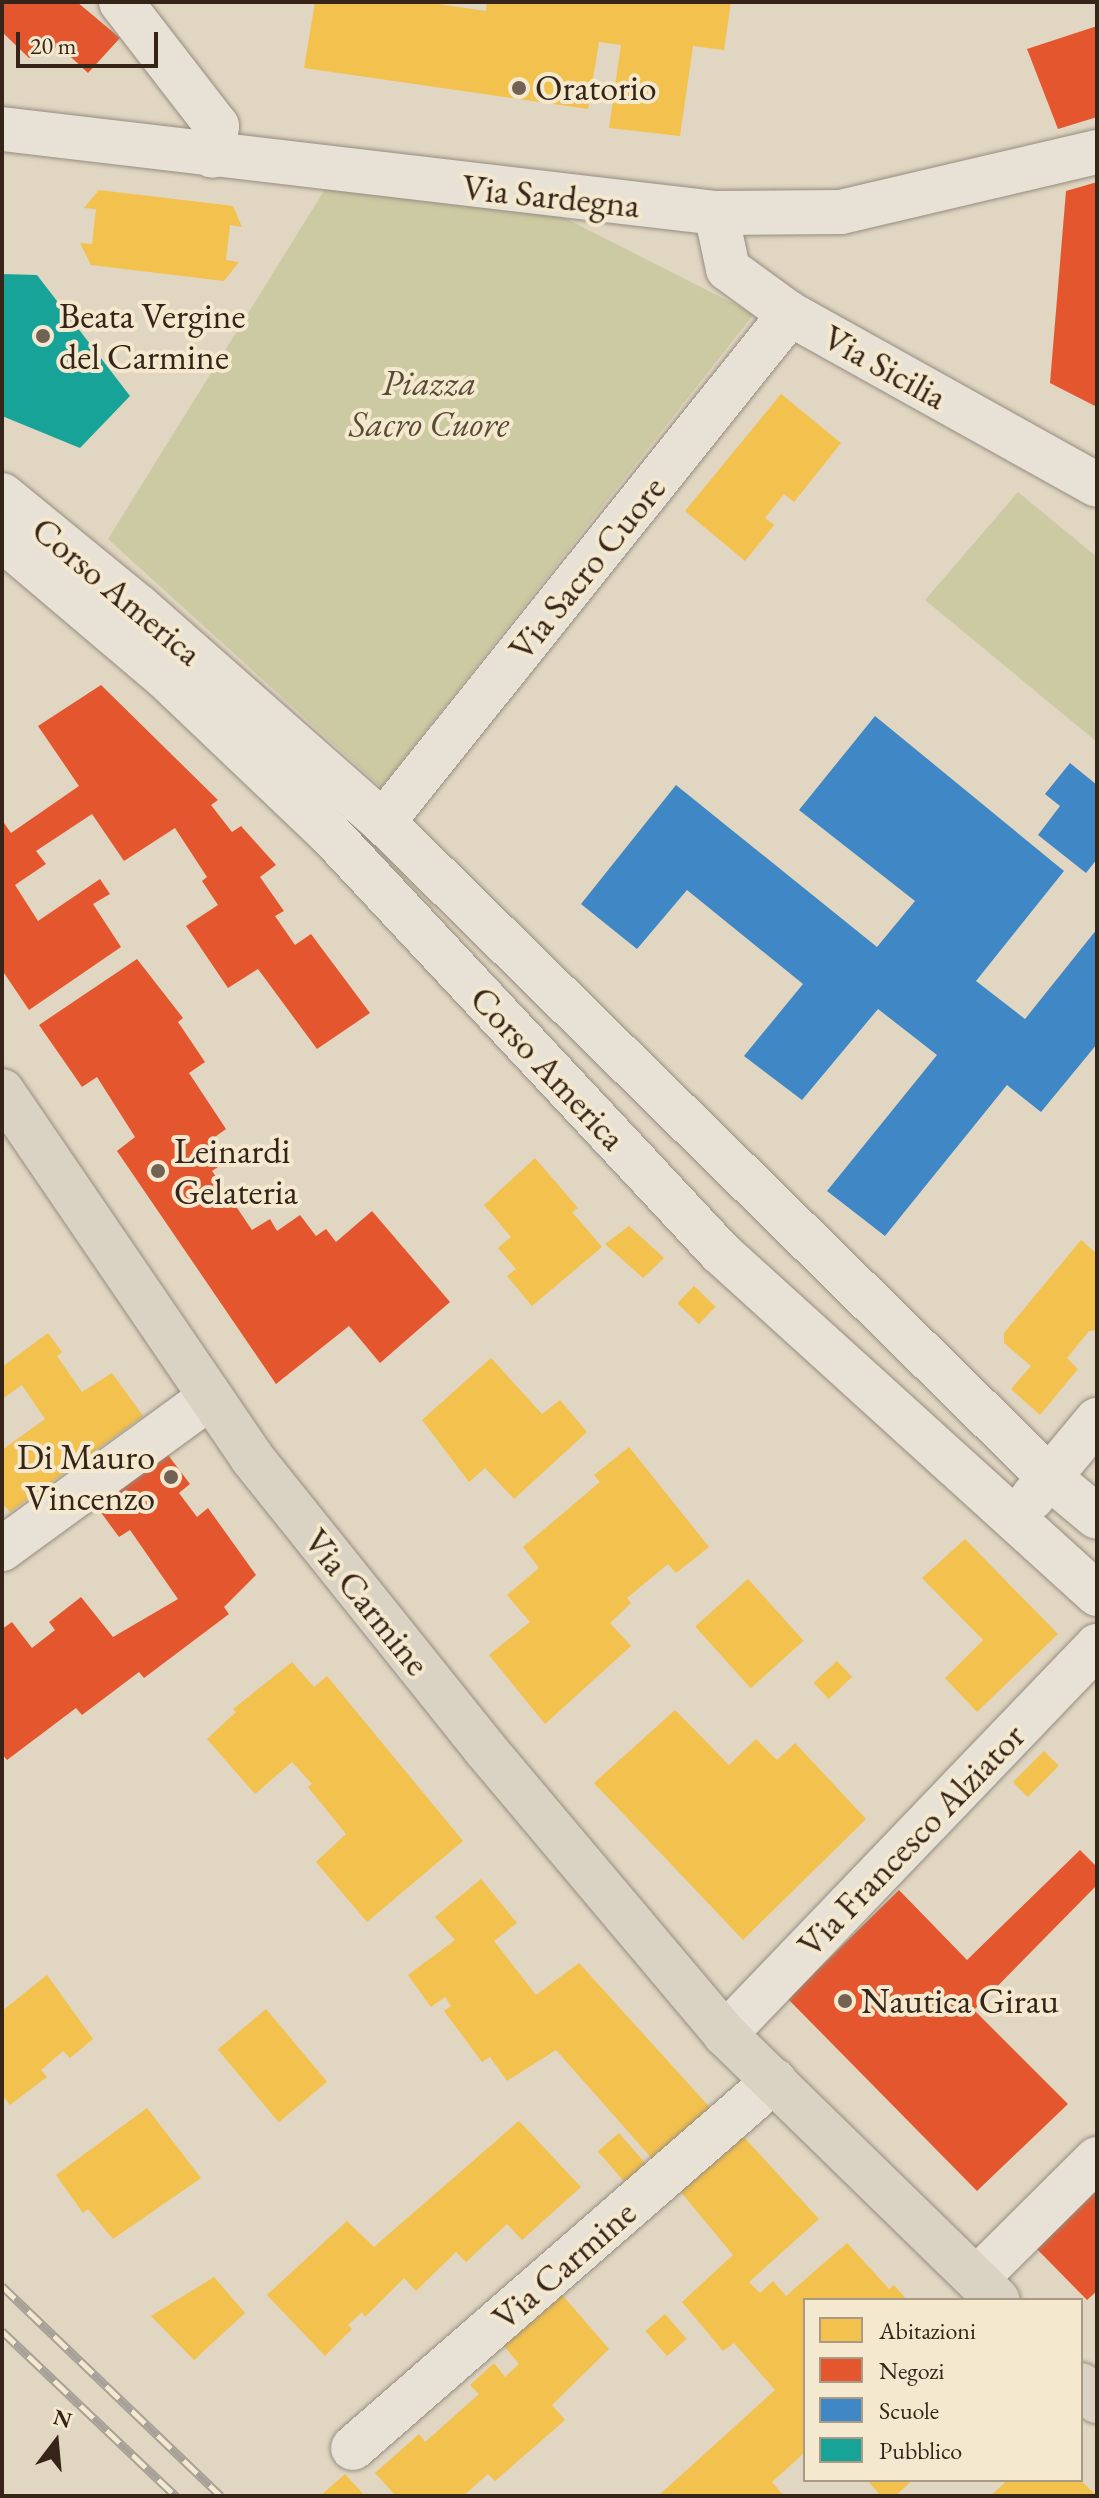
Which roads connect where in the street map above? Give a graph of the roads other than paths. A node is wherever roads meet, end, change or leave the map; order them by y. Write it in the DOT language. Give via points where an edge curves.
graph roads {
  1 [pos="121,2"];
  2 [pos="2,129"];
  3 [pos="1097,152"];
  4 [pos="212,156"];
  5 [pos="716,213"];
  6 [pos="790,314"];
  7 [pos="1097,485"];
  8 [pos="2,495"];
  9 [pos="2,539"];
  10 [pos="383,822"];
  11 [pos="2,1091"];
  12 [pos="209,1398"];
  13 [pos="1097,1420"];
  14 [pos="1049,1477"];
  15 [pos="1097,1517"];
  16 [pos="1014,1521"];
  17 [pos="2,1549"];
  18 [pos="1097,1594"];
  19 [pos="1097,1646"];
  20 [pos="725,2034"];
  21 [pos="774,2081"];
  22 [pos="1097,2159"];
  23 [pos="987,2289"];
  24 [pos="353,2448"];
  1 -- 4 [label="street" via="217,126"];
  2 -- 4 [label="street, Via Sardegna"];
  3 -- 5 [label="street, Via Sardegna" via="841,212"];
  4 -- 5 [label="street, Via Sardegna"];
  5 -- 6 [label="street, Via Sicilia" via="728,269"];
  6 -- 7 [label="street, Via Sicilia"];
  6 -- 10 [label="street, Via Sacro Cuore"];
  8 -- 10 [label="street, Corso America" via="139,607"];
  9 -- 16 [label="street, Corso America" via="166,678 330,834 720,1252"];
  10 -- 14 [label="street, Corso America"];
  11 -- 12 [label="main road, Via Carmine"];
  12 -- 17 [label="street"];
  12 -- 20 [label="main road, Via Carmine" via="475,1737"];
  13 -- 14 [label="street"];
  14 -- 15 [label="street, Corso America"];
  14 -- 16 [label="street"];
  16 -- 18 [label="street, Corso America"];
  19 -- 20 [label="street, Via Francesco Alziator"];
  20 -- 21 [label="main road, Via Carmine"];
  21 -- 23 [label="main road, Via Carmine"];
  21 -- 24 [label="street, Via Carmine"];
  22 -- 23 [label="street"];
}
